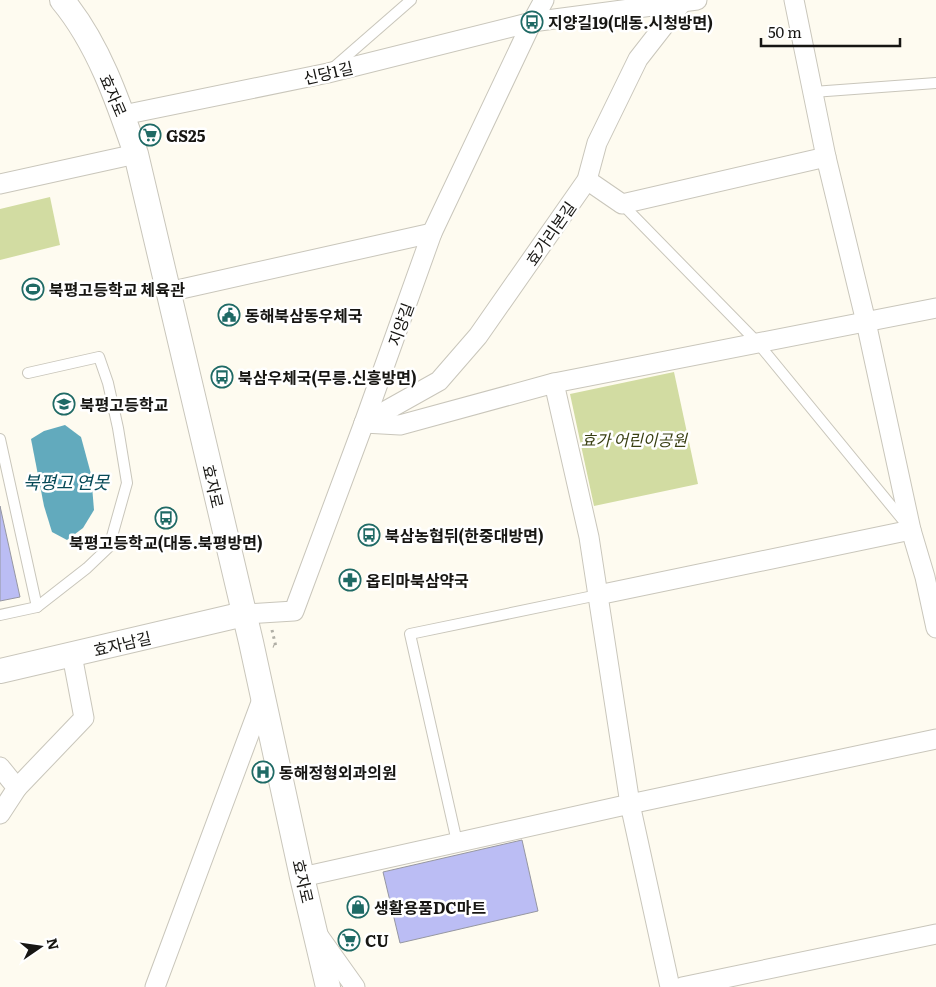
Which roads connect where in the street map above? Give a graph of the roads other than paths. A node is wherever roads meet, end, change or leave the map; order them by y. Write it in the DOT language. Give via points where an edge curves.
graph roads {
  1 [pos="62,0"];
  2 [pos="411,0"];
  3 [pos="544,0"];
  4 [pos="794,0"];
  5 [pos="688,1"];
  6 [pos="532,22"];
  7 [pos="328,73"];
  8 [pos="936,83"];
  9 [pos="813,92"];
  10 [pos="123,115"];
  11 [pos="136,154"];
  12 [pos="826,157"];
  13 [pos="587,180"];
  14 [pos="0,184"];
  15 [pos="622,204"];
  16 [pos="432,234"];
  17 [pos="168,292"];
  18 [pos="936,308"];
  19 [pos="866,322"];
  20 [pos="757,342"];
  21 [pos="28,373"];
  22 [pos="554,383"];
  23 [pos="364,423"];
  24 [pos="0,439"];
  25 [pos="911,530"];
  26 [pos="930,576"];
  27 [pos="598,595"];
  28 [pos="37,607"];
  29 [pos="244,614"];
  30 [pos="0,615"];
  31 [pos="936,628"];
  32 [pos="72,654"];
  33 [pos="0,671"];
  34 [pos="263,697"];
  35 [pos="936,739"];
  36 [pos="0,767"];
  37 [pos="18,788"];
  38 [pos="630,804"];
  39 [pos="0,814"];
  40 [pos="457,842"];
  41 [pos="302,877"];
  42 [pos="316,933"];
  43 [pos="936,934"];
  44 [pos="155,987"];
  45 [pos="328,987"];
  46 [pos="355,987"];
  47 [pos="670,987"];
  48 [pos="682,987"];
  1 -- 10 [label="street, 효자로" via="98,57"];
  2 -- 7 [label="lane"];
  3 -- 6 [label="street, 지양길"];
  4 -- 9 [label="street"];
  5 -- 6 [label="street, 신당1길"];
  5 -- 13 [label="street, 효가리본길" via="638,60 596,143"];
  6 -- 7 [label="street, 신당1길"];
  6 -- 16 [label="street, 지양길"];
  7 -- 10 [label="street, 신당1길"];
  8 -- 9 [label="lane"];
  9 -- 12 [label="street"];
  10 -- 11 [label="street, 효자로"];
  11 -- 14 [label="street"];
  11 -- 17 [label="street, 효자로"];
  12 -- 15 [label="street"];
  12 -- 19 [label="street"];
  13 -- 15 [label="street"];
  13 -- 23 [label="street, 효가리본길" via="478,336 439,381"];
  15 -- 20 [label="lane"];
  16 -- 17 [label="street"];
  16 -- 23 [label="street, 지양길"];
  17 -- 29 [label="street, 효자로"];
  18 -- 19 [label="street"];
  19 -- 20 [label="street"];
  19 -- 25 [label="street"];
  20 -- 22 [label="street"];
  20 -- 25 [label="lane"];
  21 -- 28 [label="lane" via="99,357 108,383 127,483 108,547"];
  22 -- 23 [label="street" via="400,425"];
  22 -- 27 [label="street" via="585,512"];
  23 -- 29 [label="street, 지양길" via="294,611"];
  24 -- 28 [label="lane"];
  25 -- 26 [label="street"];
  25 -- 27 [label="street"];
  26 -- 31 [label="street"];
  27 -- 38 [label="street"];
  27 -- 40 [label="lane" via="410,634"];
  28 -- 30 [label="lane"];
  29 -- 32 [label="street, 효자남길"];
  29 -- 34 [label="street, 효자로"];
  32 -- 33 [label="street, 효자남길"];
  32 -- 37 [label="street" via="84,718"];
  34 -- 41 [label="street, 효자로"];
  34 -- 44 [label="street"];
  35 -- 38 [label="street"];
  36 -- 37 [label="street"];
  37 -- 39 [label="street"];
  38 -- 40 [label="street"];
  38 -- 47 [label="street"];
  40 -- 41 [label="street"];
  41 -- 42 [label="street, 효자로"];
  42 -- 45 [label="street, 효자로"];
  42 -- 46 [label="street"];
  43 -- 48 [label="street"];
}
